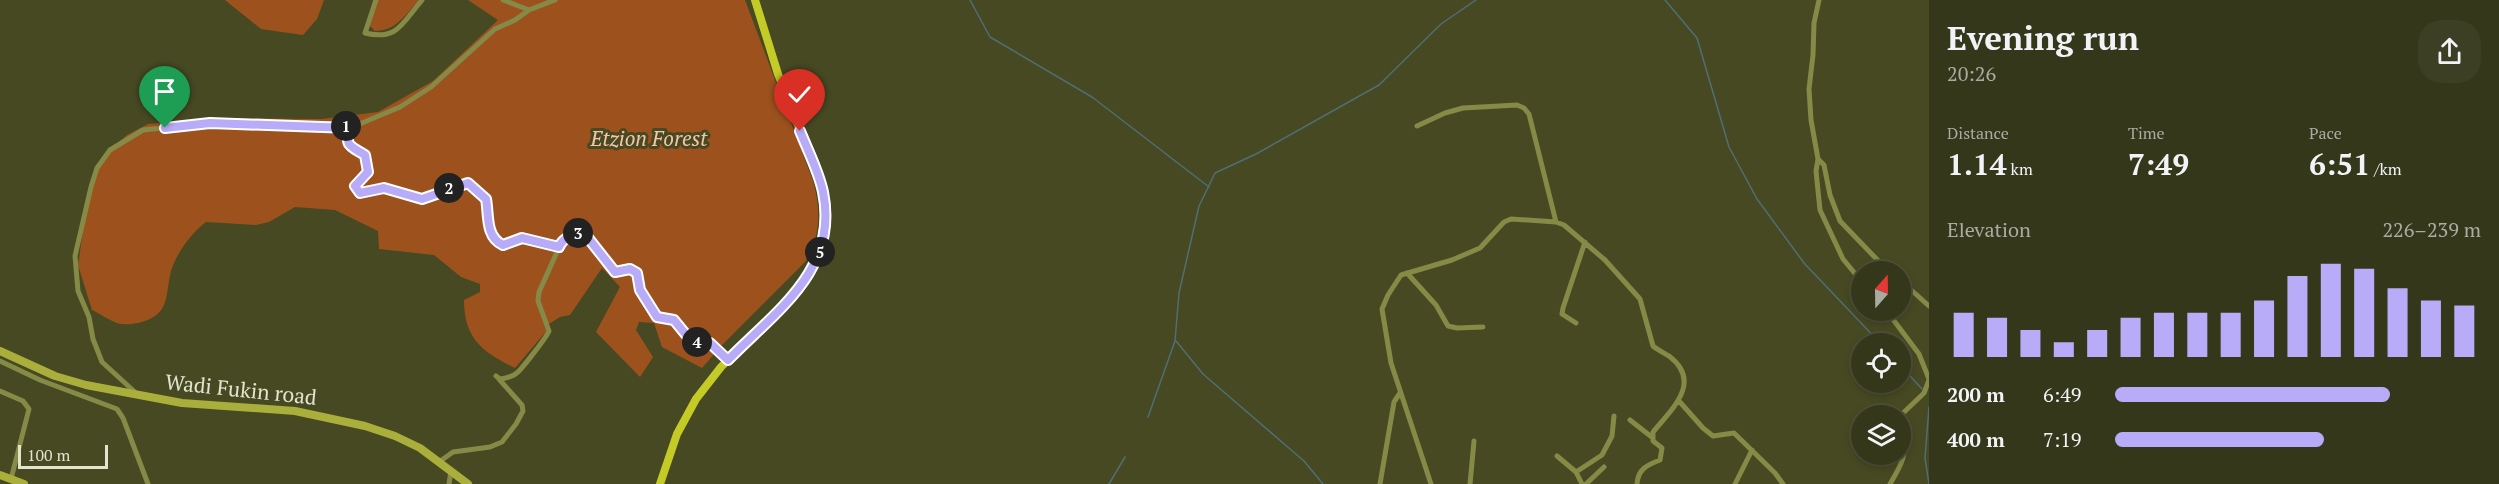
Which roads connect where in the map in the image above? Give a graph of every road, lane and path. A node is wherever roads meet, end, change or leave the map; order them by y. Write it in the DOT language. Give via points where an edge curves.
graph roads {
  1 [pos="376,0"];
  2 [pos="422,0"];
  3 [pos="503,0"];
  4 [pos="555,0"];
  5 [pos="755,0"];
  6 [pos="1819,0"];
  7 [pos="529,10"];
  8 [pos="1417,126"];
  9 [pos="350,128"];
  10 [pos="1818,159"];
  11 [pos="1556,222"];
  12 [pos="1585,242"];
  13 [pos="559,247"];
  14 [pos="1878,261"];
  15 [pos="1851,269"];
  16 [pos="1407,273"];
  17 [pos="1911,290"];
  18 [pos="1929,306"];
  19 [pos="1894,321"];
  20 [pos="1576,323"];
  21 [pos="1483,327"];
  22 [pos="0,351"];
  23 [pos="728,360"];
  24 [pos="0,361"];
  25 [pos="1929,380"];
  26 [pos="0,391"];
  27 [pos="1400,393"];
  28 [pos="138,395"];
  29 [pos="1679,401"];
  30 [pos="1911,405"];
  31 [pos="1614,416"];
  32 [pos="1630,420"];
  33 [pos="1653,438"];
  34 [pos="1474,441"];
  35 [pos="1752,450"];
  36 [pos="1557,456"];
  37 [pos="439,462"];
  38 [pos="1899,465"];
  39 [pos="1604,467"];
  40 [pos="451,471"];
  41 [pos="1575,471"];
  42 [pos="0,475"];
  43 [pos="11,479"];
  44 [pos="24,484"];
  45 [pos="148,484"];
  46 [pos="449,484"];
  47 [pos="468,484"];
  48 [pos="660,484"];
  49 [pos="1380,484"];
  50 [pos="1431,484"];
  51 [pos="1470,484"];
  52 [pos="1584,484"];
  53 [pos="1637,484"];
  54 [pos="1735,484"];
  55 [pos="1783,484"];
  56 [pos="1890,484"];
  1 -- 2 [label="street" via="365,33 381,37 393,34"];
  3 -- 7 [label="street"];
  4 -- 7 [label="street"];
  5 -- 23 [label="main road" via="778,74 823,189 825,231 817,261 801,286"];
  6 -- 10 [label="street" via="1809,89"];
  7 -- 9 [label="street" via="495,29 431,87 400,107"];
  8 -- 11 [label="street" via="1463,108 1524,108 1529,114"];
  9 -- 13 [label="street" via="346,140 365,155 368,172 355,186 360,193 384,188 422,199 468,183 486,199 487,224 497,243 529,238"];
  9 -- 28 [label="street" via="210,123 143,130 104,157 92,181 75,256 78,291 102,362"];
  10 -- 14 [label="street" via="1824,165 1840,221"];
  10 -- 15 [label="street" via="1820,210"];
  11 -- 12 [label="street"];
  11 -- 16 [label="street" via="1511,219 1480,248 1437,266"];
  12 -- 20 [label="street" via="1562,314"];
  12 -- 29 [label="street" via="1640,299 1653,346 1683,373 1686,381"];
  13 -- 23 [label="street" via="562,240 572,235 588,236 615,272 630,269 637,273 640,290 657,317 674,320 692,342 710,343"];
  13 -- 37 [label="street" via="539,292 538,302 548,334 518,372 498,377 522,405 523,411 512,431 502,442 453,452"];
  16 -- 21 [label="street" via="1436,305 1448,326"];
  16 -- 27 [label="street" via="1393,284 1382,309"];
  17 -- 18 [label="street"];
  19 -- 25 [label="street" via="1918,354"];
  22 -- 28 [label="street, Wadi Fukin road" via="62,379"];
  23 -- 48 [label="main road" via="696,399 677,434"];
  24 -- 45 [label="street" via="117,409"];
  25 -- 30 [label="street" via="1924,393"];
  26 -- 43 [label="street" via="23,401 29,409"];
  27 -- 49 [label="street" via="1394,402"];
  27 -- 50 [label="street"];
  28 -- 37 [label="street, Wadi Fukin road" via="203,405 277,408 348,421 395,436"];
  29 -- 33 [label="street" via="1653,432"];
  29 -- 35 [label="street" via="1713,436 1734,434"];
  31 -- 41 [label="street" via="1612,436 1602,455"];
  32 -- 33 [label="street"];
  33 -- 53 [label="street" via="1662,448 1660,460 1643,467"];
  34 -- 51 [label="street"];
  35 -- 54 [label="street"];
  35 -- 55 [label="street"];
  36 -- 41 [label="street"];
  37 -- 40 [label="street, Wadi Fukin road"];
  38 -- 56 [label="street"];
  39 -- 52 [label="street"];
  40 -- 46 [label="street"];
  40 -- 47 [label="street, Wadi Fukin road"];
  41 -- 52 [label="street"];
  42 -- 43 [label="street"];
  43 -- 44 [label="street"];
}
